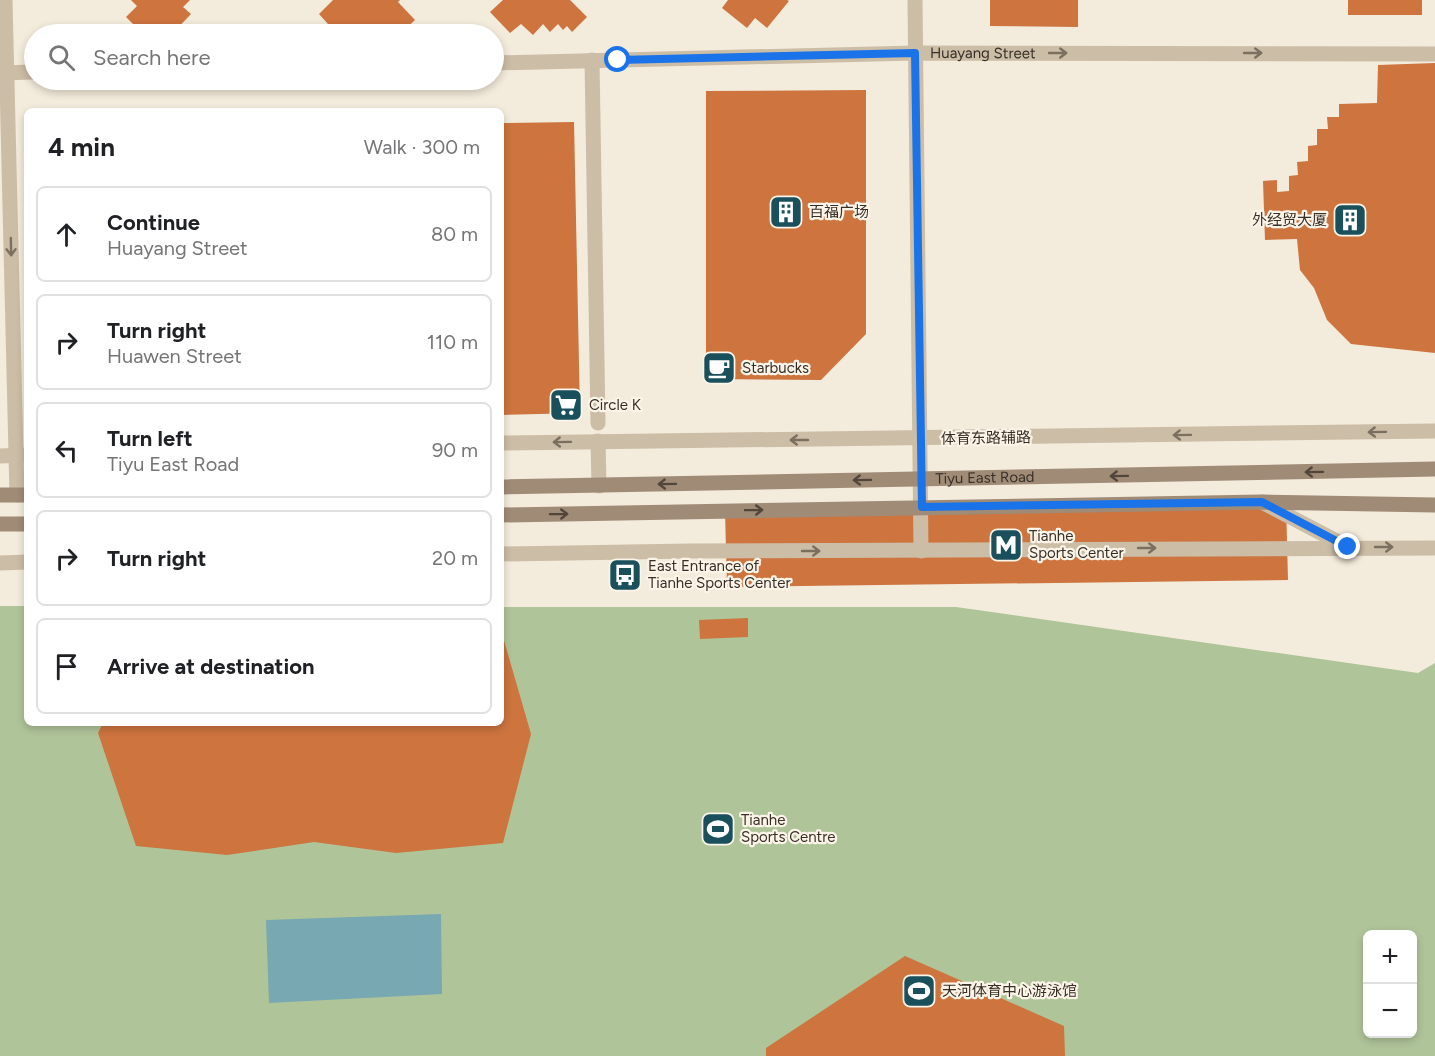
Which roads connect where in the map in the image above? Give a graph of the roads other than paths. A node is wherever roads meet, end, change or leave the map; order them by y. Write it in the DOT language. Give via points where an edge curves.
graph roads {
  1 [pos="5,0"];
  2 [pos="915,0"];
  3 [pos="915,53"];
  4 [pos="1435,54"];
  5 [pos="592,60"];
  6 [pos="504,63"];
  7 [pos="24,72"];
  8 [pos="3,73"];
  9 [pos="598,423"];
  10 [pos="1435,431"];
  11 [pos="920,439"];
  12 [pos="598,441"];
  13 [pos="504,443"];
  14 [pos="21,455"];
  15 [pos="0,456"];
  16 [pos="1435,469"];
  17 [pos="921,479"];
  18 [pos="599,486"];
  19 [pos="504,487"];
  20 [pos="0,495"];
  21 [pos="22,495"];
  22 [pos="1262,502"];
  23 [pos="1435,505"];
  24 [pos="922,507"];
  25 [pos="504,515"];
  26 [pos="0,524"];
  27 [pos="24,524"];
  28 [pos="1348,547"];
  29 [pos="1435,548"];
  30 [pos="921,551"];
  31 [pos="504,554"];
  32 [pos="0,562"];
  33 [pos="24,562"];
  1 -- 8 [label="street"];
  2 -- 3 [label="street"];
  3 -- 4 [label="street, Huayang Street, one-way"];
  3 -- 5 [label="street, Huayang Street"];
  3 -- 11 [label="street"];
  5 -- 6 [label="street, Huayang Street"];
  5 -- 9 [label="street"];
  7 -- 8 [label="street"];
  8 -- 14 [label="street, one-way"];
  10 -- 11 [label="street, 体育东路辅路, one-way"];
  11 -- 12 [label="street, 体育东路辅路, one-way"];
  11 -- 17 [label="street"];
  12 -- 13 [label="street, 体育东路辅路, one-way"];
  12 -- 18 [label="street"];
  14 -- 15 [label="street"];
  14 -- 21 [label="street"];
  16 -- 17 [label="main road, Tiyu East Road, one-way"];
  17 -- 18 [label="main road, Tiyu East Road, one-way"];
  17 -- 24 [label="street"];
  18 -- 19 [label="main road, Tiyu East Road"];
  20 -- 21 [label="main road"];
  22 -- 23 [label="main road, Tiyu East Road"];
  22 -- 24 [label="main road, Tiyu East Road"];
  22 -- 28 [label="street"];
  25 -- 24 [label="main road, Tiyu East Road, one-way"];
  24 -- 30 [label="street"];
  26 -- 27 [label="main road"];
  28 -- 29 [label="street, one-way"];
  30 -- 28 [label="street, one-way"];
  31 -- 30 [label="street, one-way"];
  32 -- 33 [label="street"];
}
